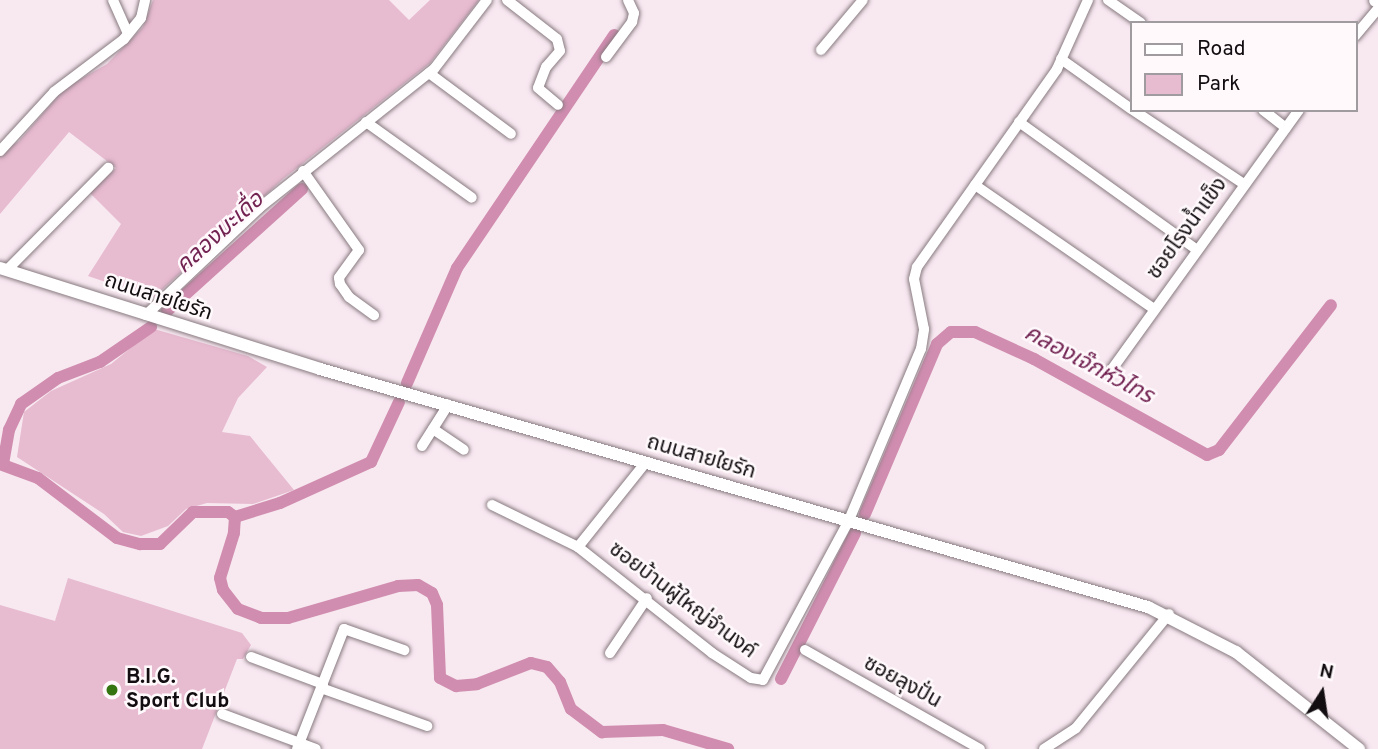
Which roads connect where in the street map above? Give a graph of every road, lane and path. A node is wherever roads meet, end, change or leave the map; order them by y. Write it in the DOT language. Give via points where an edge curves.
graph roads {
  1 [pos="113,0"];
  2 [pos="145,0"];
  3 [pos="507,0"];
  4 [pos="628,0"];
  5 [pos="863,0"];
  6 [pos="1088,0"];
  7 [pos="1108,0"];
  8 [pos="485,3"];
  9 [pos="1378,9"];
  10 [pos="1138,21"];
  11 [pos="128,33"];
  12 [pos="1357,34"];
  13 [pos="821,50"];
  14 [pos="606,57"];
  15 [pos="1061,59"];
  16 [pos="429,73"];
  17 [pos="558,105"];
  18 [pos="1130,109"];
  19 [pos="1135,112"];
  20 [pos="1266,112"];
  21 [pos="1298,112"];
  22 [pos="366,122"];
  23 [pos="1019,122"];
  24 [pos="1286,128"];
  25 [pos="511,134"];
  26 [pos="0,151"];
  27 [pos="108,168"];
  28 [pos="303,171"];
  29 [pos="1244,184"];
  30 [pos="975,186"];
  31 [pos="472,198"];
  32 [pos="1197,250"];
  33 [pos="4,269"];
  34 [pos="1154,309"];
  35 [pos="146,315"];
  36 [pos="374,315"];
  37 [pos="1110,372"];
  38 [pos="448,405"];
  39 [pos="433,429"];
  40 [pos="422,446"];
  41 [pos="464,450"];
  42 [pos="646,462"];
  43 [pos="492,505"];
  44 [pos="849,520"];
  45 [pos="578,547"];
  46 [pos="648,598"];
  47 [pos="1169,614"];
  48 [pos="404,650"];
  49 [pos="805,650"];
  50 [pos="610,653"];
  51 [pos="251,657"];
  52 [pos="322,686"];
  53 [pos="222,714"];
  54 [pos="427,726"];
  55 [pos="299,746"];
  56 [pos="316,749"];
  57 [pos="980,749"];
  58 [pos="1044,749"];
  59 [pos="1359,749"];
  1 -- 11 [label="street"];
  2 -- 11 [label="street" via="141,18"];
  3 -- 17 [label="street" via="557,39 560,51 546,67 538,88"];
  4 -- 14 [label="street" via="634,13 632,22"];
  5 -- 13 [label="street"];
  6 -- 15 [label="street"];
  7 -- 10 [label="street"];
  8 -- 16 [label="street"];
  9 -- 12 [label="street"];
  11 -- 26 [label="street" via="110,52 54,92"];
  15 -- 18 [label="street"];
  15 -- 23 [label="street"];
  16 -- 22 [label="street"];
  16 -- 25 [label="street"];
  19 -- 29 [label="street"];
  20 -- 24 [label="street"];
  21 -- 24 [label="street, ซอยโรงน้ำแข็ง"];
  22 -- 28 [label="street"];
  22 -- 31 [label="street"];
  23 -- 30 [label="street"];
  23 -- 32 [label="street"];
  24 -- 29 [label="street, ซอยโรงน้ำแข็ง"];
  27 -- 33 [label="street"];
  28 -- 35 [label="street"];
  28 -- 36 [label="street" via="359,250 340,284 349,297"];
  29 -- 32 [label="street, ซอยโรงน้ำแข็ง"];
  30 -- 34 [label="street"];
  30 -- 44 [label="street" via="917,267 914,279 924,330 921,349"];
  32 -- 34 [label="street, ซอยโรงน้ำแข็ง"];
  33 -- 35 [label="street, ถนนสายใยรัก"];
  34 -- 37 [label="street, ซอยโรงน้ำแข็ง"];
  35 -- 38 [label="street, ถนนสายใยรัก"];
  38 -- 39 [label="street"];
  38 -- 42 [label="street, ถนนสายใยรัก"];
  39 -- 40 [label="street"];
  39 -- 41 [label="street"];
  42 -- 44 [label="street, ถนนสายใยรัก"];
  42 -- 45 [label="street"];
  43 -- 45 [label="street, ซอยบ้านผู้ใหญ่จำนงค์"];
  44 -- 46 [label="street, ซอยบ้านผู้ใหญ่จำนงค์" via="764,680 751,678 712,653"];
  44 -- 47 [label="street, ถนนสายใยรัก"];
  45 -- 46 [label="street, ซอยบ้านผู้ใหญ่จำนงค์"];
  46 -- 50 [label="street"];
  47 -- 58 [label="street" via="1083,720"];
  47 -- 59 [label="street, ถนนสายใยรัก" via="1265,672"];
  48 -- 52 [label="street" via="344,629"];
  49 -- 57 [label="street, ซอยลุงปั่น"];
  51 -- 52 [label="street"];
  52 -- 54 [label="street"];
  52 -- 55 [label="street"];
  53 -- 55 [label="street"];
  55 -- 56 [label="street"];
}
